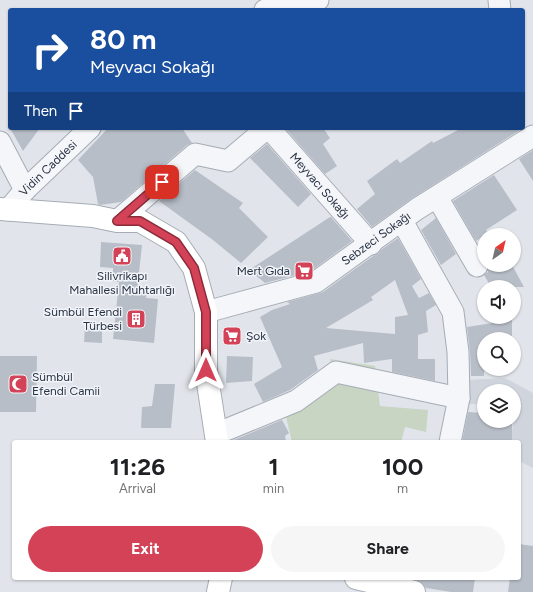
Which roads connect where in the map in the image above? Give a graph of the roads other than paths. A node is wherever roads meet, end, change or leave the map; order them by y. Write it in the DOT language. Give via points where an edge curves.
graph roads {
  1 [pos="318,0"];
  2 [pos="276,8"];
  3 [pos="88,130"];
  4 [pos="266,130"];
  5 [pos="270,130"];
  6 [pos="533,136"];
  7 [pos="0,142"];
  8 [pos="25,190"];
  9 [pos="437,197"];
  10 [pos="4,210"];
  11 [pos="117,221"];
  12 [pos="402,221"];
  13 [pos="371,244"];
  14 [pos="476,266"];
  15 [pos="206,312"];
  16 [pos="459,398"];
  17 [pos="216,438"];
  18 [pos="450,440"];
  19 [pos="221,580"];
  20 [pos="361,580"];
  21 [pos="413,587"];
  22 [pos="383,588"];
  23 [pos="218,592"];
  1 -- 2 [label="street"];
  3 -- 8 [label="street, Vidin Caddesi"];
  4 -- 11 [label="street, Meyvacı Sokağı" via="228,161 195,154"];
  5 -- 13 [label="street, Meyvacı Sokağı"];
  6 -- 9 [label="street, Sebzeci Sokağı"];
  7 -- 8 [label="street"];
  8 -- 10 [label="street, Vidin Caddesi"];
  9 -- 12 [label="street, Sebzeci Sokağı"];
  9 -- 14 [label="street"];
  10 -- 11 [label="street" via="93,216"];
  11 -- 15 [label="street" via="140,221 176,242 194,268"];
  12 -- 13 [label="street, Sebzeci Sokağı"];
  12 -- 16 [label="street" via="453,312 458,352"];
  13 -- 15 [label="street, Sebzeci Sokağı" via="316,282"];
  15 -- 17 [label="street" via="206,370"];
  16 -- 17 [label="street" via="336,372 296,401"];
  16 -- 18 [label="street"];
  19 -- 23 [label="street"];
  20 -- 22 [label="street"];
  21 -- 22 [label="street"];
}
